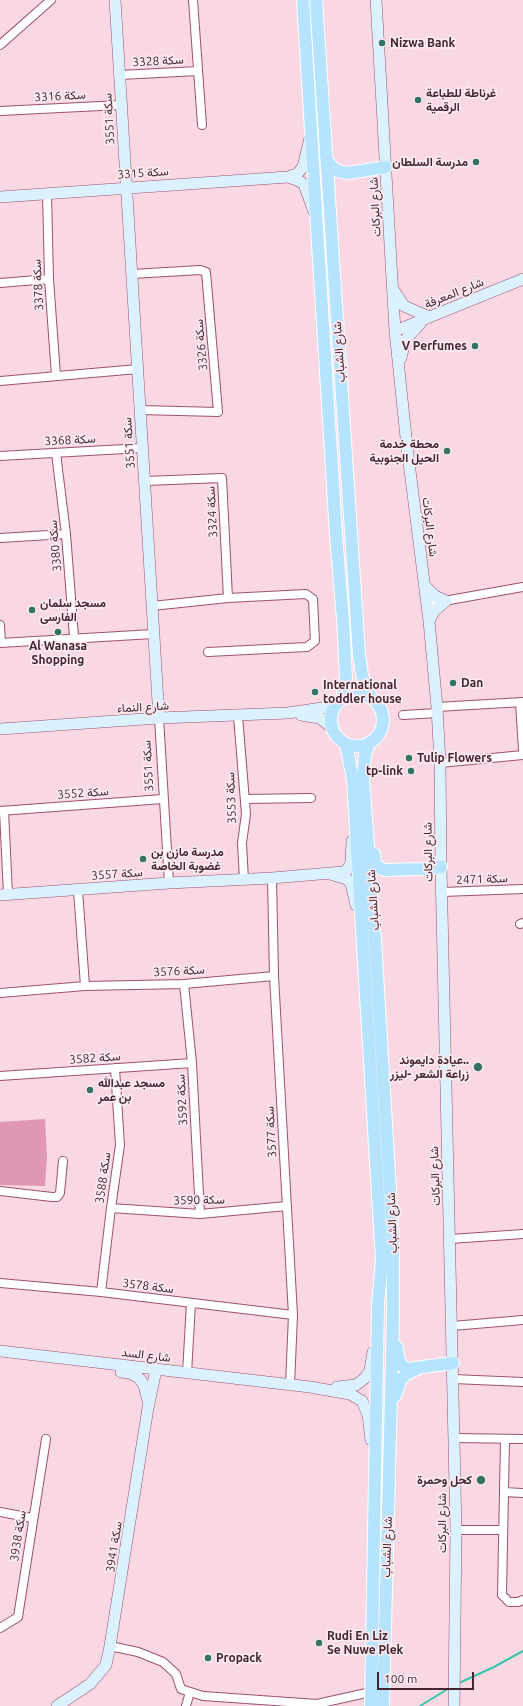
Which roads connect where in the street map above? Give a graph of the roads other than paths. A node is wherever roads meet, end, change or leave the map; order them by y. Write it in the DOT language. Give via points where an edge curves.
graph roads {
  1 [pos="50,0"];
  2 [pos="115,0"];
  3 [pos="193,0"];
  4 [pos="303,0"];
  5 [pos="316,0"];
  6 [pos="376,0"];
  7 [pos="0,45"];
  8 [pos="198,71"];
  9 [pos="120,75"];
  10 [pos="122,105"];
  11 [pos="0,111"];
  12 [pos="202,125"];
  13 [pos="311,133"];
  14 [pos="328,161"];
  15 [pos="386,167"];
  16 [pos="348,173"];
  17 [pos="288,177"];
  18 [pos="127,187"];
  19 [pos="329,190"];
  20 [pos="48,193"];
  21 [pos="0,197"];
  22 [pos="316,217"];
  23 [pos="132,274"];
  24 [pos="523,278"];
  25 [pos="49,279"];
  26 [pos="0,283"];
  27 [pos="393,288"];
  28 [pos="429,317"];
  29 [pos="395,331"];
  30 [pos="399,368"];
  31 [pos="138,369"];
  32 [pos="56,376"];
  33 [pos="0,380"];
  34 [pos="140,410"];
  35 [pos="142,448"];
  36 [pos="56,453"];
  37 [pos="0,456"];
  38 [pos="145,481"];
  39 [pos="66,534"];
  40 [pos="0,538"];
  41 [pos="424,585"];
  42 [pos="523,587"];
  43 [pos="228,598"];
  44 [pos="446,601"];
  45 [pos="427,604"];
  46 [pos="152,606"];
  47 [pos="429,621"];
  48 [pos="0,625"];
  49 [pos="153,634"];
  50 [pos="74,637"];
  51 [pos="1,643"];
  52 [pos="208,652"];
  53 [pos="339,701"];
  54 [pos="374,702"];
  55 [pos="522,702"];
  56 [pos="438,710"];
  57 [pos="288,713"];
  58 [pos="403,715"];
  59 [pos="238,716"];
  60 [pos="159,718"];
  61 [pos="332,727"];
  62 [pos="0,729"];
  63 [pos="370,742"];
  64 [pos="346,744"];
  65 [pos="523,750"];
  66 [pos="523,755"];
  67 [pos="440,763"];
  68 [pos="311,798"];
  69 [pos="354,798"];
  70 [pos="163,799"];
  71 [pos="246,799"];
  72 [pos="366,805"];
  73 [pos="2,811"];
  74 [pos="441,867"];
  75 [pos="402,869"];
  76 [pos="331,874"];
  77 [pos="272,878"];
  78 [pos="244,880"];
  79 [pos="169,883"];
  80 [pos="523,889"];
  81 [pos="78,890"];
  82 [pos="442,892"];
  83 [pos="4,894"];
  84 [pos="376,941"];
  85 [pos="363,957"];
  86 [pos="274,976"];
  87 [pos="184,984"];
  88 [pos="85,986"];
  89 [pos="0,993"];
  90 [pos="192,1063"];
  91 [pos="115,1068"];
  92 [pos="0,1076"];
  93 [pos="63,1161"];
  94 [pos="0,1191"];
  95 [pos="287,1206"];
  96 [pos="110,1208"];
  97 [pos="200,1214"];
  98 [pos="523,1234"];
  99 [pos="450,1239"];
  100 [pos="0,1285"];
  101 [pos="101,1292"];
  102 [pos="191,1304"];
  103 [pos="378,1304"];
  104 [pos="293,1315"];
  105 [pos="393,1318"];
  106 [pos="523,1320"];
  107 [pos="452,1326"];
  108 [pos="0,1351"];
  109 [pos="78,1361"];
  110 [pos="453,1363"];
  111 [pos="423,1367"];
  112 [pos="156,1370"];
  113 [pos="187,1373"];
  114 [pos="453,1379"];
  115 [pos="523,1382"];
  116 [pos="290,1385"];
  117 [pos="310,1387"];
  118 [pos="148,1408"];
  119 [pos="390,1421"];
  120 [pos="454,1438"];
  121 [pos="46,1439"];
  122 [pos="505,1439"];
  123 [pos="523,1439"];
  124 [pos="504,1492"];
  125 [pos="523,1493"];
  126 [pos="374,1494"];
  127 [pos="0,1512"];
  128 [pos="32,1518"];
  129 [pos="456,1530"];
  130 [pos="503,1530"];
  131 [pos="523,1600"];
  132 [pos="0,1628"];
  133 [pos="110,1646"];
  134 [pos="190,1692"];
  135 [pos="371,1692"];
  136 [pos="57,1706"];
  137 [pos="186,1706"];
  138 [pos="370,1706"];
  139 [pos="383,1706"];
  140 [pos="454,1706"];
  1 -- 7 [label="street"];
  2 -- 9 [label="street, سكة 3551"];
  3 -- 8 [label="street, سكة 3328"];
  4 -- 13 [label="main road, شارع الشباب"];
  5 -- 14 [label="main road, شارع الشباب"];
  6 -- 15 [label="street, شارع البركات"];
  8 -- 9 [label="street, سكة 3328"];
  8 -- 12 [label="street, سكة 3328"];
  9 -- 10 [label="street, سكة 3551"];
  10 -- 11 [label="street, سكة 3316"];
  10 -- 18 [label="street, سكة 3551"];
  13 -- 17 [label="street" via="303,167 297,174"];
  13 -- 22 [label="main road, شارع الشباب"];
  14 -- 16 [label="main road" via="338,171"];
  14 -- 19 [label="main road, شارع الشباب"];
  15 -- 16 [label="main road"];
  15 -- 27 [label="street, شارع البركات"];
  16 -- 19 [label="main road" via="338,178"];
  17 -- 18 [label="street, سكة 3315"];
  17 -- 22 [label="street" via="304,184"];
  18 -- 20 [label="street, سكة 3315"];
  18 -- 23 [label="street, سكة 3551"];
  19 -- 54 [label="main road, شارع الشباب" via="359,654 362,675"];
  20 -- 21 [label="street, سكة 3315"];
  20 -- 25 [label="street, سكة 3378"];
  22 -- 53 [label="main road, شارع الشباب" via="346,678"];
  23 -- 31 [label="street, سكة 3551"];
  23 -- 34 [label="street, سكة 3326" via="200,270 206,272 218,412"];
  24 -- 28 [label="street, شارع المعرفة"];
  25 -- 26 [label="street"];
  25 -- 32 [label="street, سكة 3378"];
  27 -- 28 [label="street" via="404,306"];
  27 -- 29 [label="street, شارع البركات"];
  28 -- 29 [label="street, شارع المعرفة"];
  28 -- 30 [label="street" via="405,340"];
  29 -- 30 [label="street, شارع البركات"];
  30 -- 41 [label="street, شارع البركات"];
  31 -- 32 [label="street"];
  31 -- 34 [label="street, سكة 3551"];
  32 -- 33 [label="street"];
  34 -- 35 [label="street, سكة 3551"];
  35 -- 36 [label="street, سكة 3368"];
  35 -- 38 [label="street, سكة 3551"];
  36 -- 37 [label="street, سكة 3368"];
  36 -- 39 [label="street, سكة 3380"];
  38 -- 43 [label="street, سكة 3324" via="222,478"];
  38 -- 46 [label="street, سكة 3551"];
  39 -- 40 [label="street"];
  39 -- 50 [label="street, سكة 3380"];
  41 -- 44 [label="street" via="435,596"];
  41 -- 45 [label="street, شارع البركات"];
  42 -- 44 [label="street"];
  43 -- 46 [label="street"];
  43 -- 52 [label="street" via="306,594 313,599 315,641 307,647"];
  44 -- 45 [label="street"];
  44 -- 47 [label="street" via="434,611"];
  45 -- 47 [label="street, شارع البركات"];
  46 -- 49 [label="street, سكة 3551"];
  47 -- 56 [label="street, شارع البركات"];
  48 -- 51 [label="street"];
  49 -- 50 [label="street"];
  49 -- 60 [label="street, سكة 3551"];
  50 -- 51 [label="street"];
  53 -- 54 [label="main road" via="355,694"];
  53 -- 57 [label="street, شارع النماء" via="322,708"];
  53 -- 61 [label="main road" via="331,715"];
  54 -- 63 [label="main road" via="382,714 382,724 378,734"];
  55 -- 56 [label="street"];
  55 -- 65 [label="street"];
  56 -- 58 [label="street"];
  56 -- 67 [label="street, شارع البركات"];
  57 -- 59 [label="street, شارع النماء"];
  57 -- 61 [label="street, شارع النماء" via="320,718"];
  59 -- 60 [label="street, شارع النماء"];
  59 -- 71 [label="street, سكة 3553"];
  60 -- 62 [label="street, شارع النماء"];
  60 -- 70 [label="street, سكة 3551"];
  61 -- 64 [label="main road" via="337,737"];
  63 -- 64 [label="main road" via="354,746"];
  63 -- 72 [label="main road, شارع الشباب" via="365,754"];
  64 -- 69 [label="main road, شارع الشباب"];
  66 -- 67 [label="street"];
  67 -- 74 [label="street, شارع البركات"];
  68 -- 71 [label="street"];
  69 -- 76 [label="street" via="351,864 347,870"];
  69 -- 85 [label="main road, شارع الشباب"];
  70 -- 73 [label="street, سكة 3552"];
  70 -- 79 [label="street, سكة 3551"];
  71 -- 78 [label="street, سكة 3553" via="242,843"];
  72 -- 75 [label="main road" via="375,862 384,870"];
  72 -- 84 [label="main road, شارع الشباب"];
  73 -- 83 [label="street, سكة 3552"];
  74 -- 75 [label="main road"];
  74 -- 82 [label="street, شارع البركات"];
  75 -- 84 [label="main road" via="385,874 378,882"];
  76 -- 77 [label="street, سكة 3557"];
  76 -- 85 [label="street" via="351,884 355,895"];
  77 -- 78 [label="street, سكة 3557"];
  77 -- 86 [label="street, سكة 3577"];
  78 -- 79 [label="street, سكة 3557"];
  79 -- 81 [label="street, سكة 3557"];
  80 -- 82 [label="street, سكة 2471"];
  81 -- 83 [label="street, سكة 3557"];
  81 -- 88 [label="street"];
  82 -- 99 [label="street, شارع البركات"];
  84 -- 105 [label="main road, شارع الشباب" via="393,1239"];
  85 -- 103 [label="main road, شارع الشباب" via="382,1261"];
  86 -- 87 [label="street, سكة 3576"];
  86 -- 95 [label="street, سكة 3577"];
  87 -- 88 [label="street, سكة 3576"];
  87 -- 90 [label="street, سكة 3592"];
  88 -- 89 [label="street, سكة 3576"];
  90 -- 91 [label="street, سكة 3582"];
  90 -- 97 [label="street, سكة 3592"];
  91 -- 92 [label="street, سكة 3582"];
  91 -- 96 [label="street, سكة 3588" via="120,1145"];
  93 -- 94 [label="street" via="60,1193 57,1197"];
  95 -- 97 [label="street, سكة 3590"];
  95 -- 104 [label="street, سكة 3577"];
  96 -- 97 [label="street, سكة 3590"];
  96 -- 101 [label="street, سكة 3588"];
  98 -- 99 [label="street"];
  99 -- 107 [label="street, شارع البركات"];
  100 -- 101 [label="street, سكة 3578"];
  101 -- 102 [label="street, سكة 3578"];
  102 -- 104 [label="street, سكة 3578"];
  102 -- 113 [label="street"];
  103 -- 117 [label="street" via="370,1371 365,1378 356,1385"];
  103 -- 126 [label="main road, شارع الشباب"];
  104 -- 116 [label="street, سكة 3577"];
  105 -- 111 [label="main road" via="401,1365 407,1369"];
  105 -- 119 [label="main road, شارع الشباب"];
  106 -- 107 [label="street"];
  107 -- 110 [label="street, شارع البركات"];
  108 -- 109 [label="street, شارع السد"];
  109 -- 112 [label="street, شارع السد"];
  109 -- 118 [label="street" via="139,1378 146,1392"];
  110 -- 111 [label="main road"];
  110 -- 114 [label="street, شارع البركات"];
  111 -- 119 [label="main road" via="401,1379 396,1390"];
  112 -- 113 [label="street, شارع السد"];
  112 -- 118 [label="street, سكة 3941"];
  113 -- 116 [label="street, شارع السد"];
  114 -- 115 [label="street"];
  114 -- 120 [label="street, شارع البركات"];
  116 -- 117 [label="street, شارع السد"];
  117 -- 126 [label="street" via="350,1394 362,1401 371,1433"];
  118 -- 133 [label="street, سكة 3941"];
  119 -- 139 [label="main road, شارع الشباب"];
  120 -- 122 [label="street"];
  120 -- 129 [label="street, شارع البركات"];
  121 -- 128 [label="street, سكة 3938"];
  122 -- 123 [label="street"];
  122 -- 124 [label="street"];
  124 -- 125 [label="street"];
  124 -- 130 [label="street"];
  126 -- 135 [label="main road, شارع الشباب"];
  127 -- 128 [label="street"];
  128 -- 132 [label="street, سكة 3938" via="18,1617"];
  129 -- 130 [label="street"];
  129 -- 140 [label="street, شارع البركات"];
  130 -- 131 [label="street" via="502,1595 509,1602"];
  133 -- 134 [label="street" via="138,1652 163,1662 176,1674 181,1688"];
  133 -- 136 [label="street, سكة 3941" via="106,1666 90,1684"];
  134 -- 135 [label="street" via="203,1696 317,1704"];
  134 -- 137 [label="street"];
  135 -- 138 [label="main road, شارع الشباب"];
}
